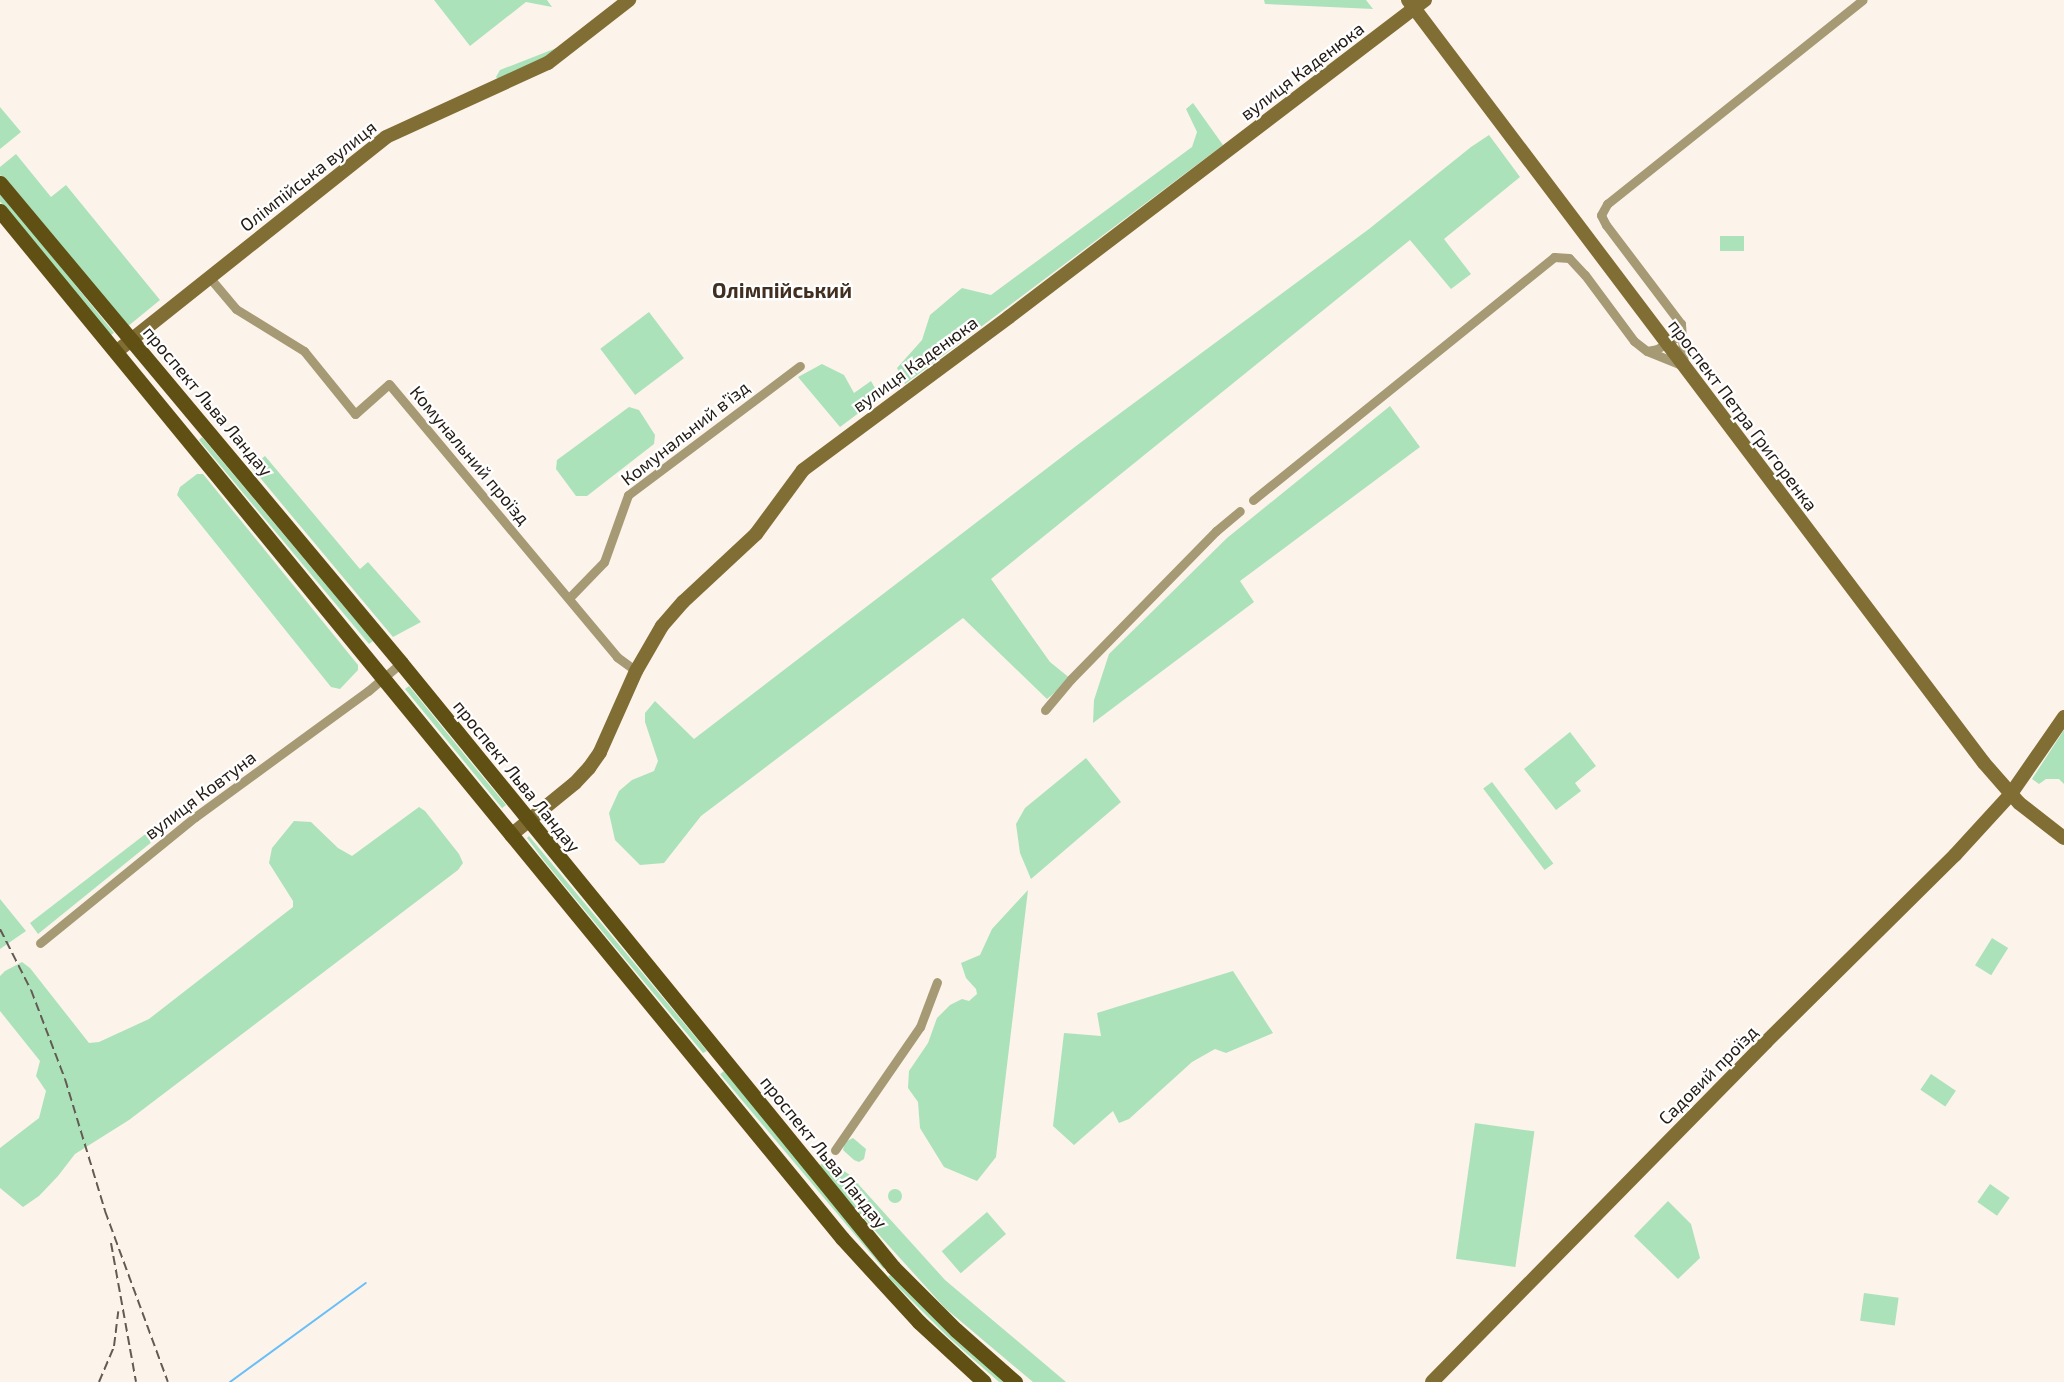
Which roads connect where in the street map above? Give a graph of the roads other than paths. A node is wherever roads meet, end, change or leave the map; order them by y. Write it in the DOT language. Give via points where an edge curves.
graph roads {
  1 [pos="629,0"];
  2 [pos="1863,0"];
  3 [pos="1416,3"];
  4 [pos="0,183"];
  5 [pos="0,211"];
  6 [pos="209,277"];
  7 [pos="1681,324"];
  8 [pos="131,339"];
  9 [pos="1666,343"];
  10 [pos="1647,351"];
  11 [pos="116,352"];
  12 [pos="151,364"];
  13 [pos="800,366"];
  14 [pos="1684,366"];
  15 [pos="136,377"];
  16 [pos="1253,500"];
  17 [pos="1240,511"];
  18 [pos="569,598"];
  19 [pos="401,663"];
  20 [pos="636,671"];
  21 [pos="384,678"];
  22 [pos="1045,710"];
  23 [pos="2064,717"];
  24 [pos="2010,795"];
  25 [pos="529,822"];
  26 [pos="512,835"];
  27 [pos="2063,835"];
  28 [pos="40,943"];
  29 [pos="937,982"];
  30 [pos="720,1056"];
  31 [pos="704,1070"];
  32 [pos="835,1150"];
  33 [pos="984,1382"];
  34 [pos="1015,1382"];
  35 [pos="1432,1382"];
  1 -- 6 [label="street, Олімпійська вулиця" via="548,63 386,137"];
  2 -- 7 [label="street" via="1607,204 1601,215 1605,225"];
  3 -- 9 [label="street, проспект Петра Григоренка"];
  3 -- 20 [label="street, вулиця Каденюка" via="1009,317 806,467 756,534 667,619"];
  4 -- 8 [label="main road, проспект Льва Ландау"];
  5 -- 11 [label="main road"];
  6 -- 8 [label="street, Олімпійська вулиця"];
  6 -- 18 [label="street, Комунальний проїзд" via="236,309 304,351 355,414 389,384"];
  7 -- 9 [label="street" via="1677,337"];
  7 -- 14 [label="street"];
  8 -- 11 [label="street, Олімпійська вулиця"];
  8 -- 12 [label="main road, проспект Льва Ландау"];
  9 -- 10 [label="street"];
  9 -- 14 [label="street, проспект Петра Григоренка"];
  10 -- 14 [label="street"];
  10 -- 16 [label="street" via="1634,341 1569,258 1554,257"];
  11 -- 15 [label="main road"];
  12 -- 15 [label="main road"];
  12 -- 19 [label="main road, проспект Льва Ландау"];
  13 -- 18 [label="street, Комунальний в’їзд" via="628,495 604,562"];
  14 -- 24 [label="street, проспект Петра Григоренка"];
  15 -- 21 [label="main road"];
  17 -- 22 [label="street" via="1216,531"];
  18 -- 20 [label="street" via="617,657"];
  19 -- 21 [label="street, вулиця Ковтуна"];
  19 -- 25 [label="main road, проспект Льва Ландау"];
  20 -- 25 [label="street, вулиця Каденюка" via="589,768"];
  21 -- 26 [label="main road"];
  21 -- 28 [label="street, вулиця Ковтуна" via="195,818"];
  23 -- 24 [label="street, Садовий проїзд"];
  24 -- 27 [label="street, проспект Петра Григоренка"];
  24 -- 35 [label="street, Садовий проїзд" via="1887,925 1752,1056"];
  25 -- 26 [label="street, вулиця Каденюка"];
  25 -- 30 [label="main road, проспект Льва Ландау"];
  26 -- 31 [label="main road"];
  29 -- 32 [label="street" via="920,1027"];
  30 -- 31 [label="main road"];
  30 -- 34 [label="main road, проспект Льва Ландау" via="893,1267"];
  31 -- 33 [label="main road" via="884,1287"];
}
